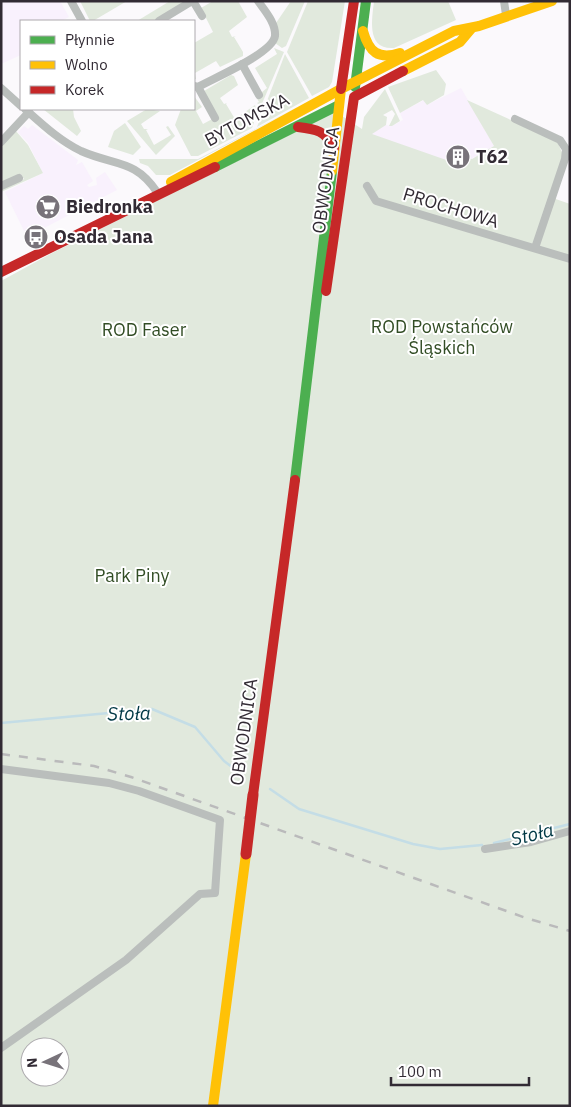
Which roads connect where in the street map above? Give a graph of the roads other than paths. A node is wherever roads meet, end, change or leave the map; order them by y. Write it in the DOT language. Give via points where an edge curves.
graph roads {
  1 [pos="71,1"];
  2 [pos="193,1"];
  3 [pos="258,1"];
  4 [pos="354,1"];
  5 [pos="366,1"];
  6 [pos="504,1"];
  7 [pos="552,1"];
  8 [pos="506,15"];
  9 [pos="202,16"];
  10 [pos="81,20"];
  11 [pos="161,20"];
  12 [pos="471,29"];
  13 [pos="363,31"];
  14 [pos="408,53"];
  15 [pos="242,64"];
  16 [pos="356,81"];
  17 [pos="196,86"];
  18 [pos="1,88"];
  19 [pos="341,89"];
  20 [pos="259,94"];
  21 [pos="354,97"];
  22 [pos="20,105"];
  23 [pos="339,105"];
  24 [pos="27,111"];
  25 [pos="215,118"];
  26 [pos="514,120"];
  27 [pos="297,127"];
  28 [pos="1,142"];
  29 [pos="334,149"];
  30 [pos="19,178"];
  31 [pos="1,186"];
  32 [pos="367,186"];
  33 [pos="157,192"];
  34 [pos="535,248"];
  35 [pos="570,259"];
  36 [pos="1,272"];
  37 [pos="311,362"];
  38 [pos="1,769"];
  39 [pos="570,831"];
  40 [pos="485,850"];
  41 [pos="1,1048"];
  42 [pos="212,1106"];
  1 -- 10 [label="street"];
  2 -- 9 [label="street"];
  2 -- 11 [label="street"];
  3 -- 15 [label="street" via="274,27 275,37 271,46"];
  4 -- 19 [label="main road, OBWODNICA"];
  5 -- 13 [label="main road, OBWODNICA"];
  6 -- 8 [label="street"];
  7 -- 8 [label="main road"];
  8 -- 12 [label="main road"];
  12 -- 14 [label="main road" via="454,31"];
  12 -- 21 [label="main road, BYTOMSKA" via="460,42"];
  13 -- 14 [label="main road" via="370,49 379,56"];
  13 -- 16 [label="main road, OBWODNICA"];
  14 -- 16 [label="main road, BYTOMSKA"];
  15 -- 17 [label="street"];
  15 -- 20 [label="street"];
  16 -- 19 [label="main road, BYTOMSKA"];
  16 -- 21 [label="main road, OBWODNICA"];
  17 -- 25 [label="street"];
  18 -- 22 [label="street"];
  19 -- 23 [label="main road, OBWODNICA"];
  19 -- 33 [label="main road, BYTOMSKA"];
  21 -- 23 [label="main road, BYTOMSKA"];
  21 -- 37 [label="main road, OBWODNICA" via="333,255"];
  23 -- 27 [label="main road, BYTOMSKA"];
  23 -- 29 [label="main road, OBWODNICA"];
  24 -- 28 [label="street"];
  24 -- 33 [label="street" via="54,134 80,150 141,172"];
  26 -- 34 [label="street" via="560,140 566,149"];
  27 -- 29 [label="main road" via="323,131"];
  27 -- 33 [label="main road, BYTOMSKA" via="240,157"];
  29 -- 37 [label="main road, OBWODNICA"];
  30 -- 31 [label="street"];
  32 -- 34 [label="street, PROCHOWA" via="376,201"];
  33 -- 36 [label="main road, BYTOMSKA"];
  34 -- 35 [label="street, PROCHOWA"];
  37 -- 42 [label="main road, OBWODNICA, bridge"];
  38 -- 41 [label="street" via="109,783 139,790 220,820 215,893 200,894 126,960"];
  39 -- 40 [label="street"];
}
